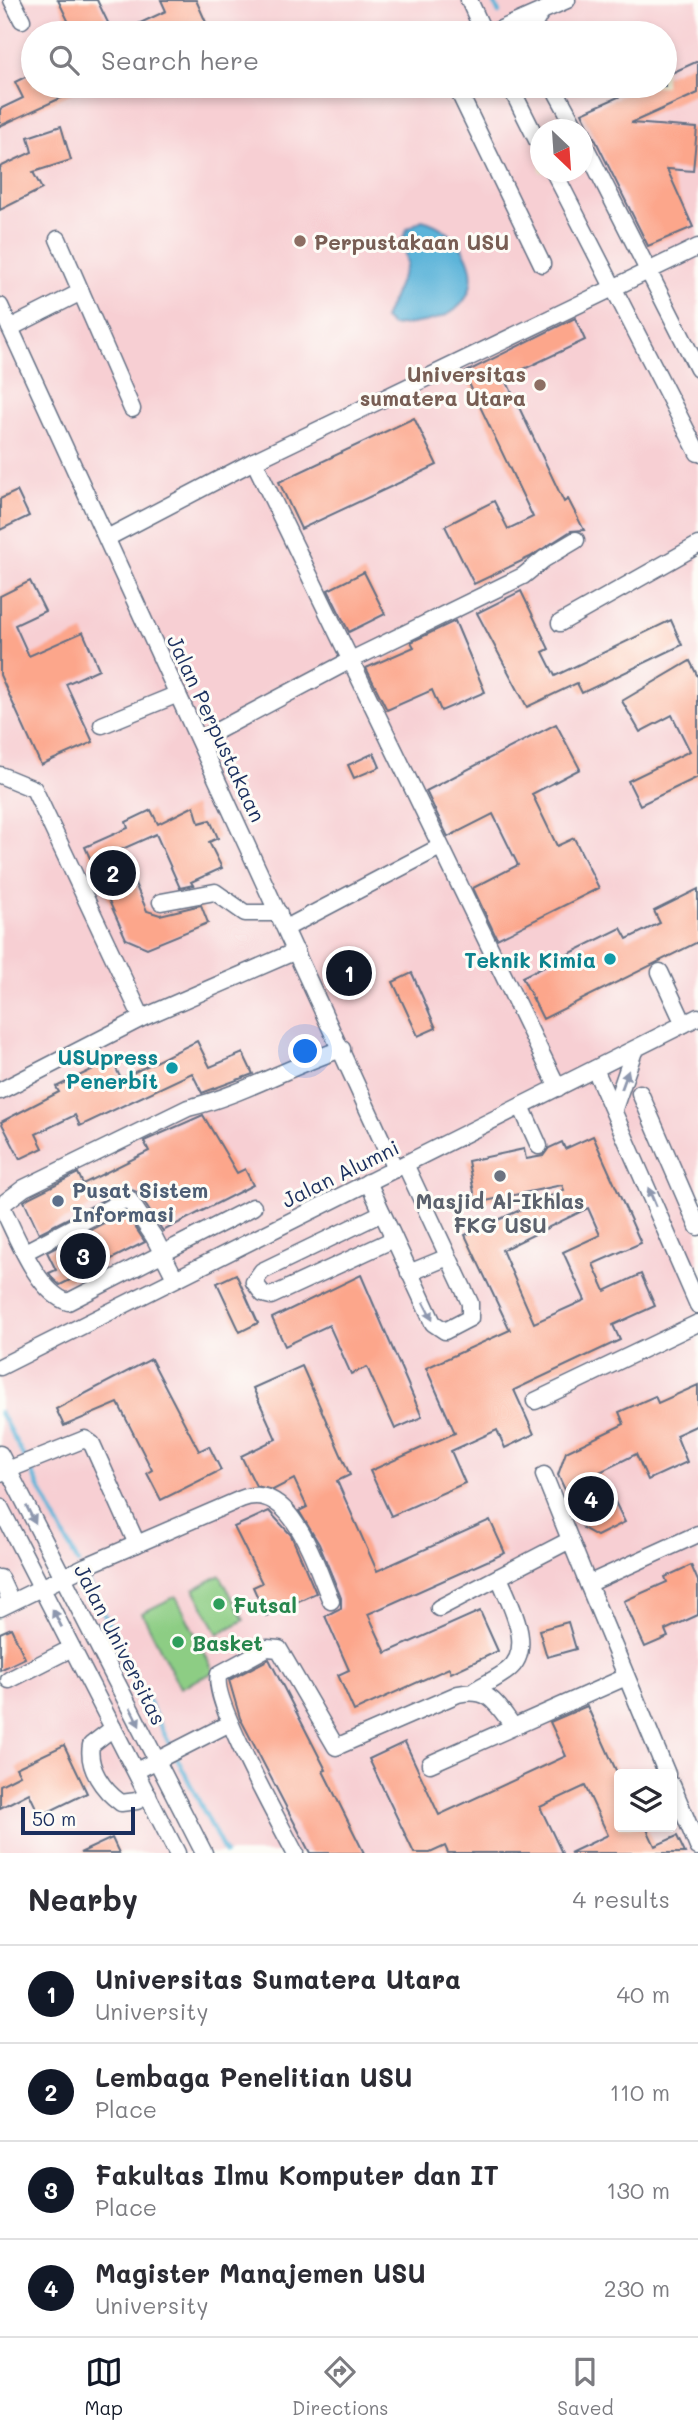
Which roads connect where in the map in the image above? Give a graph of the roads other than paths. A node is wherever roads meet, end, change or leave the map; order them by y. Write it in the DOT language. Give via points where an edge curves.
graph roads {
  1 [pos="12,0"];
  2 [pos="469,0"];
  3 [pos="567,0"];
  4 [pos="541,12"];
  5 [pos="22,20"];
  6 [pos="479,21"];
  7 [pos="520,21"];
  8 [pos="536,21"];
  9 [pos="462,98"];
  10 [pos="516,98"];
  11 [pos="560,98"];
  12 [pos="571,119"];
  13 [pos="530,125"];
  14 [pos="593,160"];
  15 [pos="559,182"];
  16 [pos="58,239"];
  17 [pos="698,247"];
  18 [pos="542,264"];
  19 [pos="649,271"];
  20 [pos="614,286"];
  21 [pos="83,297"];
  22 [pos="0,306"];
  23 [pos="13,333"];
  24 [pos="698,369"];
  25 [pos="132,409"];
  26 [pos="698,453"];
  27 [pos="254,461"];
  28 [pos="107,538"];
  29 [pos="576,540"];
  30 [pos="698,545"];
  31 [pos="561,622"];
  32 [pos="349,661"];
  33 [pos="178,694"];
  34 [pos="102,725"];
  35 [pos="200,740"];
  36 [pos="0,775"];
  37 [pos="440,847"];
  38 [pos="161,902"];
  39 [pos="283,921"];
  40 [pos="296,951"];
  41 [pos="660,972"];
  42 [pos="142,1018"];
  43 [pos="691,1021"];
  44 [pos="342,1049"];
  45 [pos="634,1051"];
  46 [pos="595,1069"];
  47 [pos="558,1087"];
  48 [pos="0,1091"];
  49 [pos="640,1093"];
  50 [pos="522,1106"];
  51 [pos="614,1109"];
  52 [pos="540,1146"];
  53 [pos="397,1164"];
  54 [pos="368,1182"];
  55 [pos="0,1205"];
  56 [pos="253,1208"];
  57 [pos="382,1213"];
  58 [pos="696,1222"];
  59 [pos="665,1229"];
  60 [pos="394,1239"];
  61 [pos="25,1252"];
  62 [pos="161,1252"];
  63 [pos="449,1257"];
  64 [pos="409,1273"];
  65 [pos="175,1278"];
  66 [pos="698,1305"];
  67 [pos="698,1324"];
  68 [pos="0,1367"];
  69 [pos="535,1401"];
  70 [pos="0,1454"];
  71 [pos="15,1466"];
  72 [pos="544,1475"];
  73 [pos="0,1507"];
  74 [pos="698,1534"];
  75 [pos="7,1537"];
  76 [pos="570,1541"];
  77 [pos="136,1544"];
  78 [pos="63,1577"];
  79 [pos="499,1577"];
  80 [pos="0,1578"];
  81 [pos="588,1584"];
  82 [pos="41,1587"];
  83 [pos="331,1601"];
  84 [pos="5,1605"];
  85 [pos="439,1608"];
  86 [pos="72,1648"];
  87 [pos="626,1677"];
  88 [pos="9,1680"];
  89 [pos="475,1690"];
  90 [pos="230,1723"];
  91 [pos="513,1726"];
  92 [pos="113,1728"];
  93 [pos="157,1761"];
  94 [pos="430,1764"];
  95 [pos="665,1769"];
  96 [pos="136,1771"];
  97 [pos="148,1795"];
  98 [pos="677,1796"];
  99 [pos="697,1840"];
  100 [pos="177,1853"];
  101 [pos="204,1853"];
  102 [pos="295,1853"];
  1 -- 5 [label="street"];
  2 -- 6 [label="street"];
  3 -- 4 [label="street"];
  4 -- 7 [label="street"];
  4 -- 8 [label="street"];
  9 -- 18 [label="street"];
  10 -- 13 [label="street"];
  11 -- 12 [label="street"];
  14 -- 19 [label="street"];
  15 -- 20 [label="street"];
  16 -- 21 [label="street"];
  17 -- 19 [label="street"];
  19 -- 20 [label="street"];
  19 -- 24 [label="street"];
  20 -- 26 [label="street"];
  20 -- 27 [label="street"];
  21 -- 23 [label="street"];
  21 -- 25 [label="street"];
  22 -- 23 [label="street, Jalan Perpustakaan"];
  23 -- 28 [label="street, Jalan Perpustakaan"];
  27 -- 28 [label="street"];
  27 -- 32 [label="street"];
  28 -- 33 [label="street, Jalan Perpustakaan"];
  29 -- 32 [label="street" via="523,576"];
  30 -- 31 [label="street"];
  32 -- 35 [label="street"];
  32 -- 37 [label="street"];
  33 -- 34 [label="street"];
  33 -- 35 [label="street, Jalan Perpustakaan"];
  35 -- 39 [label="street, Jalan Perpustakaan"];
  36 -- 42 [label="street" via="34,789"];
  37 -- 39 [label="street"];
  37 -- 47 [label="street"];
  38 -- 39 [label="street" via="215,892 245,913"];
  39 -- 40 [label="street, Jalan Perpustakaan"];
  40 -- 42 [label="street"];
  40 -- 44 [label="street, Jalan Perpustakaan"];
  41 -- 43 [label="street"];
  42 -- 48 [label="street"];
  43 -- 45 [label="street, Jalan Alumni"];
  44 -- 53 [label="street, Jalan Perpustakaan"];
  44 -- 55 [label="street" via="304,1061 209,1105 188,1108 24,1188"];
  45 -- 46 [label="street, Jalan Alumni"];
  51 -- 45 [label="street, one-way"];
  46 -- 47 [label="street, Jalan Alumni"];
  46 -- 51 [label="street"];
  47 -- 50 [label="street, Jalan Alumni"];
  49 -- 58 [label="street"];
  50 -- 52 [label="street"];
  50 -- 53 [label="street, Jalan Alumni"];
  59 -- 51 [label="street, one-way"];
  53 -- 54 [label="street, Jalan Alumni"];
  53 -- 63 [label="street, Jalan Perpustakaan"];
  54 -- 57 [label="street"];
  54 -- 65 [label="street, Jalan Alumni"];
  55 -- 61 [label="street"];
  56 -- 62 [label="street"];
  57 -- 60 [label="street"];
  57 -- 60 [label="street" via="262,1271 254,1282 263,1294 271,1296"];
  58 -- 59 [label="street"];
  59 -- 66 [label="street"];
  60 -- 64 [label="street"];
  61 -- 62 [label="street" via="52,1293 68,1301"];
  61 -- 62 [label="street" via="128,1198"];
  62 -- 65 [label="street"];
  63 -- 64 [label="street"];
  64 -- 63 [label="street, Jalan Perpustakaan, one-way" via="433,1322 445,1331 470,1318 472,1311"];
  65 -- 68 [label="street, Jalan Alumni"];
  67 -- 69 [label="street"];
  70 -- 71 [label="street, Jalan Universitas"];
  71 -- 77 [label="street" via="79,1439 92,1444"];
  71 -- 78 [label="street, Jalan Universitas, one-way"];
  72 -- 76 [label="street"];
  73 -- 75 [label="street"];
  74 -- 81 [label="street"];
  75 -- 82 [label="street"];
  76 -- 79 [label="street"];
  76 -- 81 [label="street"];
  77 -- 78 [label="street"];
  77 -- 83 [label="street" via="257,1495 282,1505 293,1516"];
  78 -- 82 [label="street"];
  78 -- 93 [label="street, Jalan Universitas, one-way"];
  79 -- 85 [label="street"];
  79 -- 89 [label="street" via="521,1645 509,1669"];
  80 -- 84 [label="street"];
  81 -- 87 [label="street"];
  82 -- 84 [label="street"];
  86 -- 82 [label="street, one-way"];
  86 -- 88 [label="street"];
  86 -- 92 [label="street"];
  87 -- 91 [label="street"];
  87 -- 95 [label="street"];
  89 -- 90 [label="street" via="336,1747 279,1649 272,1647 219,1674 216,1688"];
  89 -- 91 [label="street" via="493,1699"];
  90 -- 93 [label="street"];
  90 -- 102 [label="street"];
  91 -- 94 [label="street"];
  92 -- 96 [label="street"];
  92 -- 97 [label="street" via="91,1745 89,1758 105,1792 121,1803"];
  93 -- 96 [label="street"];
  93 -- 101 [label="street, Jalan Universitas"];
  96 -- 97 [label="street"];
  97 -- 100 [label="street"];
  98 -- 99 [label="street"];
}
